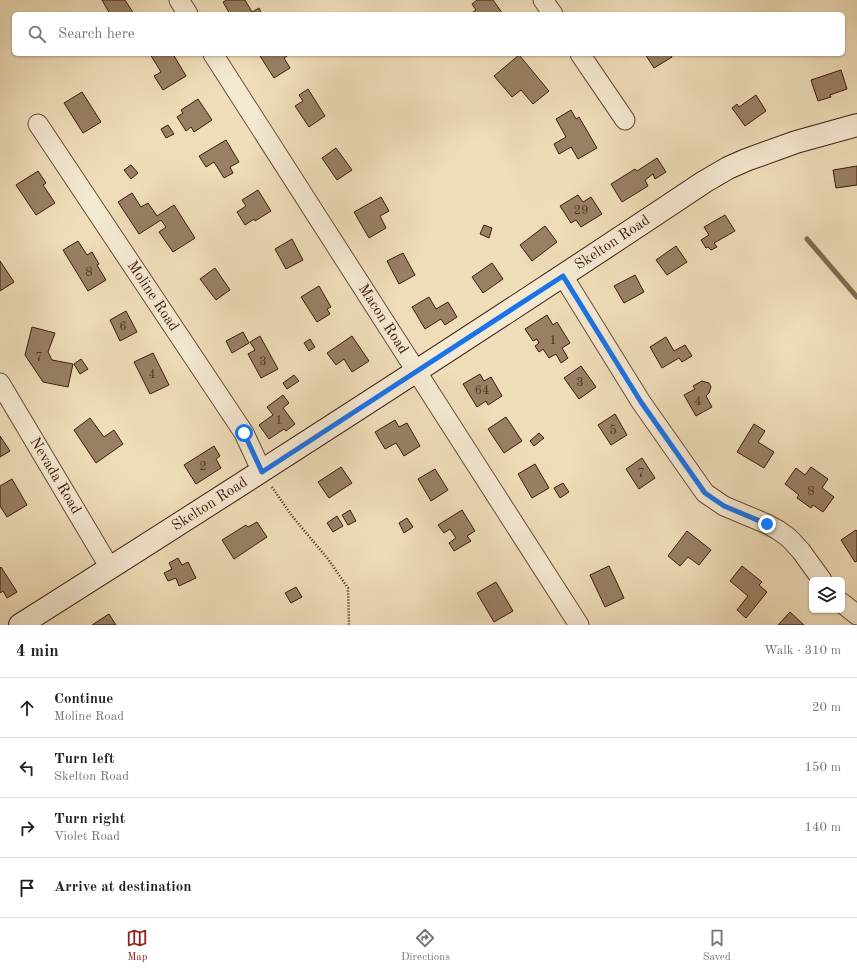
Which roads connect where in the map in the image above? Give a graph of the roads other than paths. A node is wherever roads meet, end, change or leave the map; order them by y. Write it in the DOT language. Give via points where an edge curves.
graph roads {
  1 [pos="179,0"];
  2 [pos="543,0"];
  3 [pos="187,12"];
  4 [pos="552,12"];
  5 [pos="214,56"];
  6 [pos="581,56"];
  7 [pos="625,120"];
  8 [pos="38,124"];
  9 [pos="857,125"];
  10 [pos="563,276"];
  11 [pos="417,371"];
  12 [pos="0,383"];
  13 [pos="262,472"];
  14 [pos="110,568"];
  15 [pos="820,577"];
  16 [pos="845,605"];
  17 [pos="857,615"];
  18 [pos="20,625"];
  19 [pos="579,625"];
  1 -- 3 [label="street"];
  2 -- 4 [label="street"];
  5 -- 11 [label="street, Macon Road"];
  6 -- 7 [label="street"];
  8 -- 13 [label="street, Moline Road" via="244,433"];
  9 -- 10 [label="street, Skelton Road" via="796,142 728,168"];
  10 -- 11 [label="street, Skelton Road"];
  10 -- 15 [label="street" via="641,402 705,493 724,506 767,524 789,538"];
  11 -- 13 [label="street, Skelton Road"];
  11 -- 19 [label="street, Macon Road"];
  12 -- 14 [label="street, Nevada Road"];
  13 -- 14 [label="street, Skelton Road"];
  14 -- 18 [label="street, Skelton Road"];
  16 -- 17 [label="street"];
}
